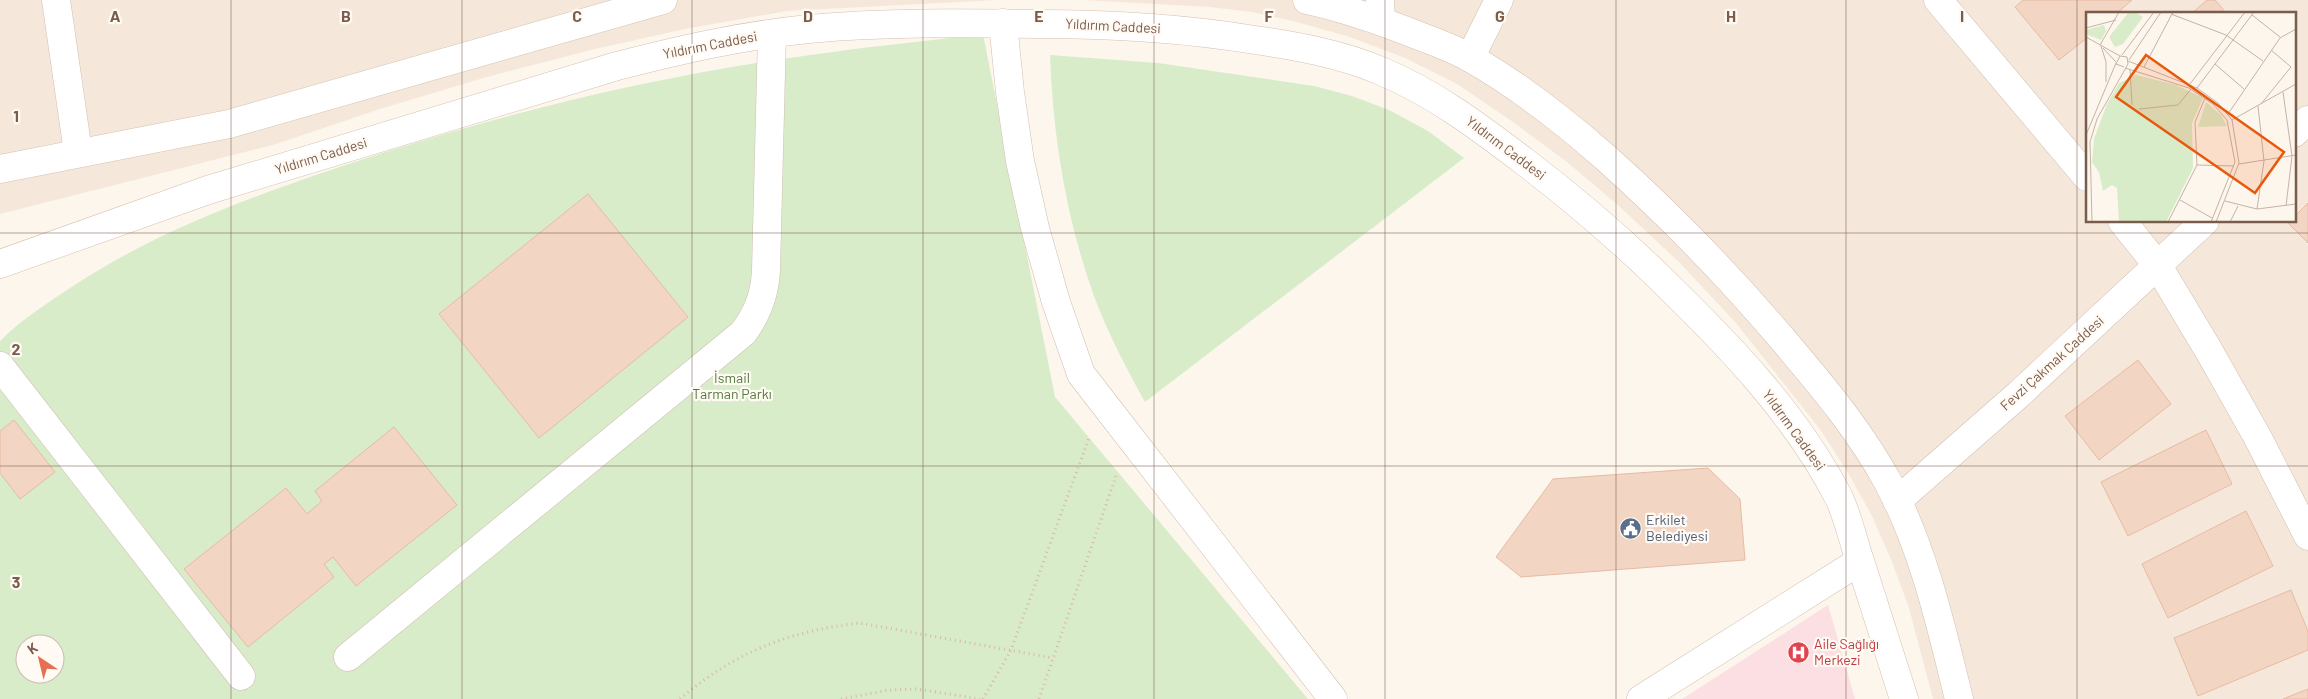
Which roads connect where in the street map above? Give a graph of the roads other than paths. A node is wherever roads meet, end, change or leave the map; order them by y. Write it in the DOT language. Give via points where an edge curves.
graph roads {
  1 [pos="56,0"];
  2 [pos="663,0"];
  3 [pos="1306,0"];
  4 [pos="1499,0"];
  5 [pos="1938,0"];
  6 [pos="1380,10"];
  7 [pos="1003,24"];
  8 [pos="772,34"];
  9 [pos="1470,58"];
  10 [pos="2308,120"];
  11 [pos="2296,131"];
  12 [pos="78,152"];
  13 [pos="0,169"];
  14 [pos="2086,176"];
  15 [pos="2123,222"];
  16 [pos="2204,222"];
  17 [pos="0,264"];
  18 [pos="2158,266"];
  19 [pos="0,366"];
  20 [pos="1897,501"];
  21 [pos="2308,536"];
  22 [pos="1860,560"];
  23 [pos="348,657"];
  24 [pos="241,676"];
  25 [pos="1333,699"];
  26 [pos="1641,699"];
  27 [pos="1904,699"];
  28 [pos="1959,699"];
  1 -- 12 [label="street"];
  2 -- 12 [label="street" via="229,124"];
  3 -- 6 [label="street"];
  4 -- 9 [label="street"];
  5 -- 14 [label="street"];
  6 -- 9 [label="street"];
  7 -- 8 [label="street, Yıldırım Caddesi" via="872,24"];
  7 -- 22 [label="street, Yıldırım Caddesi" via="1138,26 1285,44 1378,70 1422,90 1460,113 1568,195 1632,251 1694,310 1752,374 1780,407 1824,472 1841,503"];
  7 -- 25 [label="street" via="1020,160 1035,228 1081,374"];
  8 -- 17 [label="street, Yıldırım Caddesi" via="680,50 617,66 208,190"];
  8 -- 23 [label="street" via="765,287 753,320 743,333"];
  9 -- 20 [label="street" via="1523,91 1584,139 1699,246 1761,314 1846,417 1869,450"];
  10 -- 11 [label="street"];
  12 -- 13 [label="street"];
  15 -- 18 [label="street"];
  16 -- 18 [label="street, Fevzi Çakmak Caddesi"];
  18 -- 20 [label="street, Fevzi Çakmak Caddesi"];
  18 -- 21 [label="street" via="2258,438"];
  19 -- 24 [label="street"];
  20 -- 28 [label="street" via="1920,556"];
  22 -- 26 [label="street"];
  22 -- 27 [label="street, Yıldırım Caddesi"];
}
